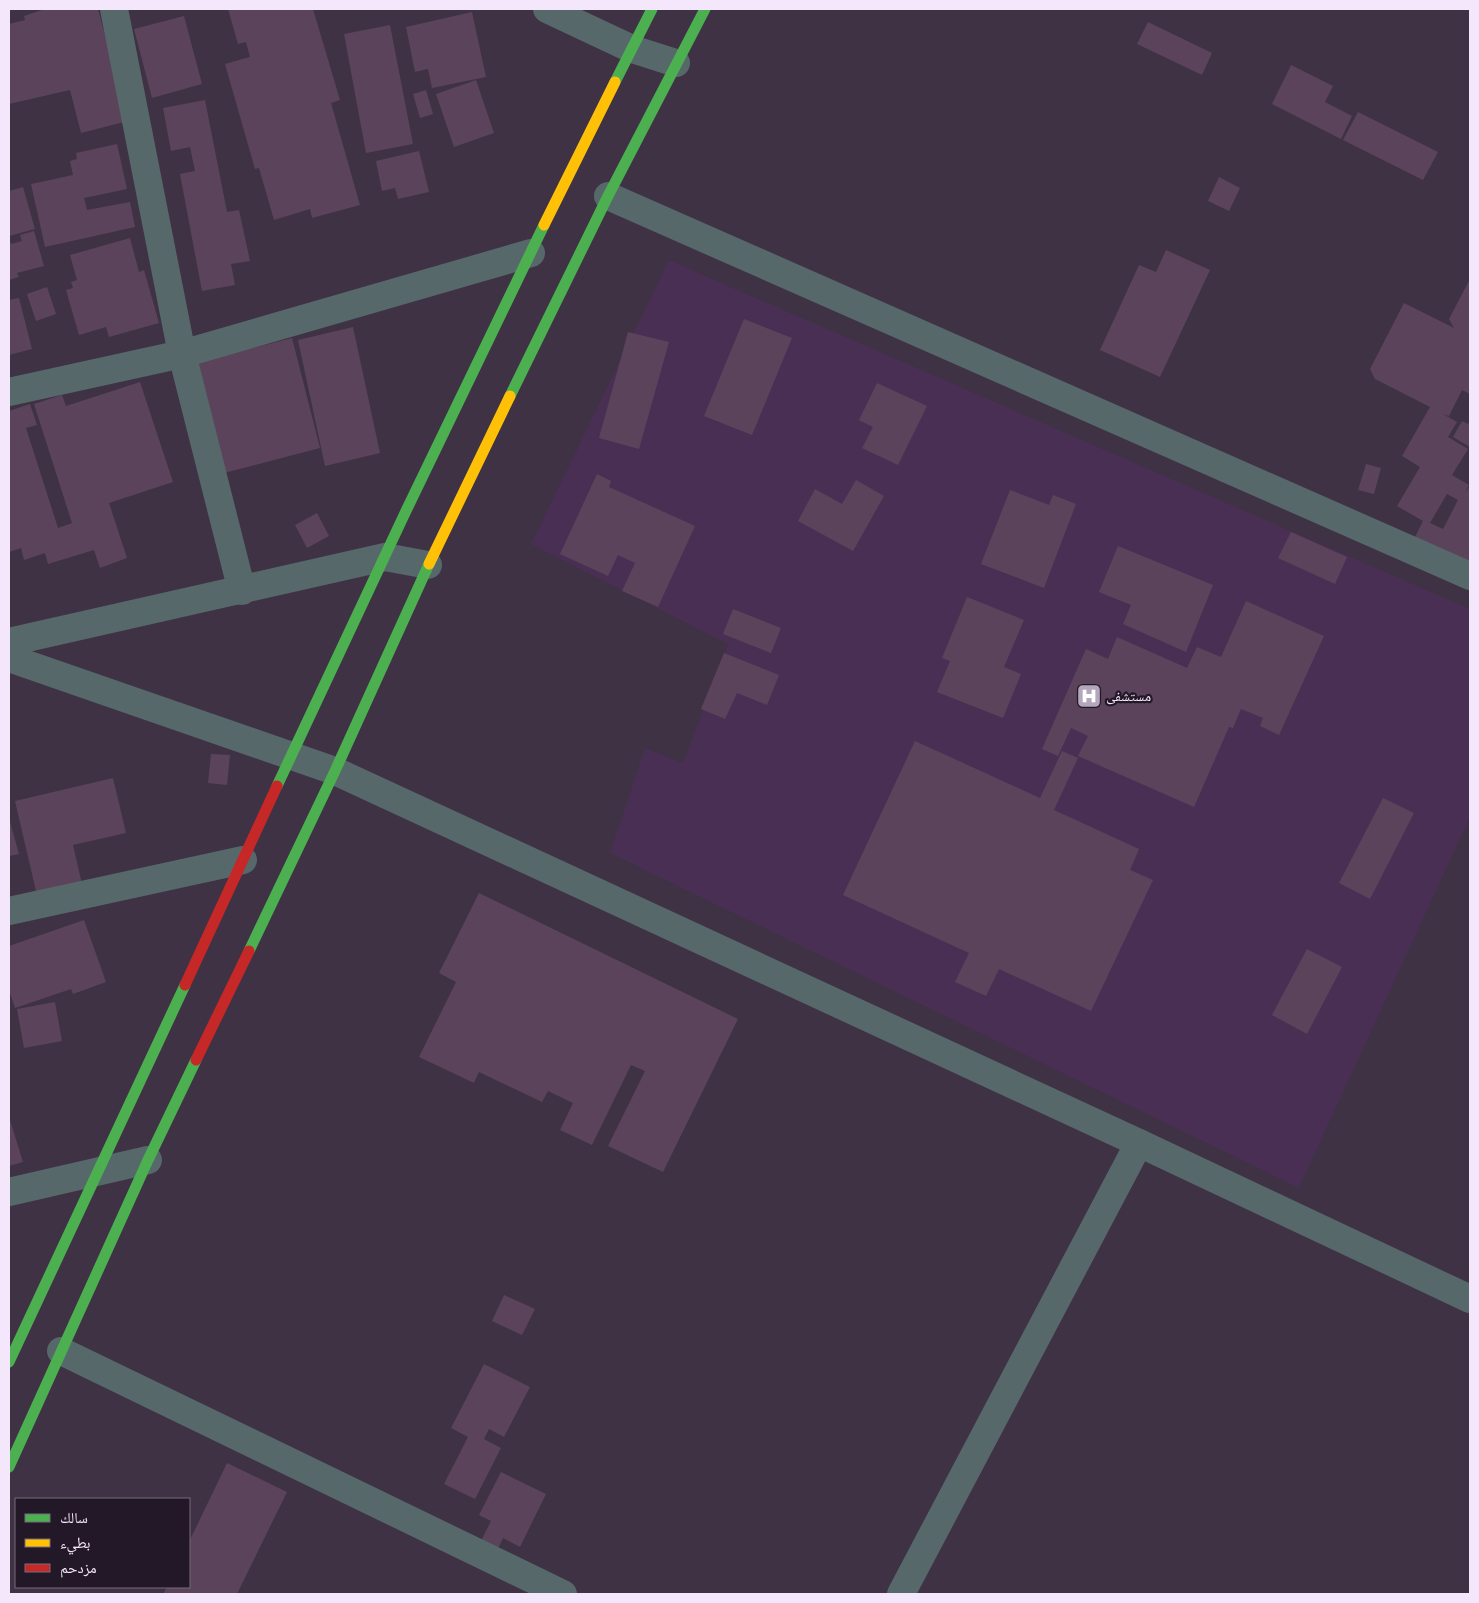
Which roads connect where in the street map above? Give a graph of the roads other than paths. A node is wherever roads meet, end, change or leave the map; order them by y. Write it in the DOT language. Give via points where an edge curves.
graph roads {
  1 [pos="114,9"];
  2 [pos="548,9"];
  3 [pos="652,9"];
  4 [pos="705,9"];
  5 [pos="632,50"];
  6 [pos="676,64"];
  7 [pos="608,196"];
  8 [pos="530,253"];
  9 [pos="182,354"];
  10 [pos="9,392"];
  11 [pos="385,557"];
  12 [pos="428,565"];
  13 [pos="1470,576"];
  14 [pos="242,591"];
  15 [pos="9,642"];
  16 [pos="9,658"];
  17 [pos="291,755"];
  18 [pos="335,771"];
  19 [pos="243,860"];
  20 [pos="9,911"];
  21 [pos="1139,1143"];
  22 [pos="148,1160"];
  23 [pos="97,1173"];
  24 [pos="9,1192"];
  25 [pos="1470,1299"];
  26 [pos="61,1351"];
  27 [pos="9,1362"];
  28 [pos="9,1467"];
  29 [pos="563,1594"];
  30 [pos="901,1594"];
  1 -- 9 [label="street"];
  2 -- 5 [label="street"];
  3 -- 5 [label="main road"];
  4 -- 6 [label="main road"];
  5 -- 6 [label="street"];
  5 -- 8 [label="main road"];
  6 -- 7 [label="main road"];
  7 -- 12 [label="main road"];
  7 -- 13 [label="street"];
  8 -- 9 [label="street"];
  8 -- 11 [label="main road"];
  9 -- 10 [label="street"];
  9 -- 14 [label="street"];
  11 -- 12 [label="street"];
  11 -- 14 [label="street"];
  11 -- 17 [label="main road"];
  12 -- 18 [label="main road"];
  14 -- 15 [label="street"];
  16 -- 17 [label="street"];
  17 -- 18 [label="street"];
  17 -- 19 [label="main road"];
  18 -- 21 [label="street"];
  18 -- 22 [label="main road"];
  19 -- 20 [label="street"];
  19 -- 23 [label="main road"];
  21 -- 25 [label="street"];
  21 -- 30 [label="street"];
  22 -- 23 [label="street"];
  22 -- 26 [label="main road"];
  23 -- 24 [label="street"];
  23 -- 27 [label="main road"];
  26 -- 28 [label="main road"];
  26 -- 29 [label="street"];
}
